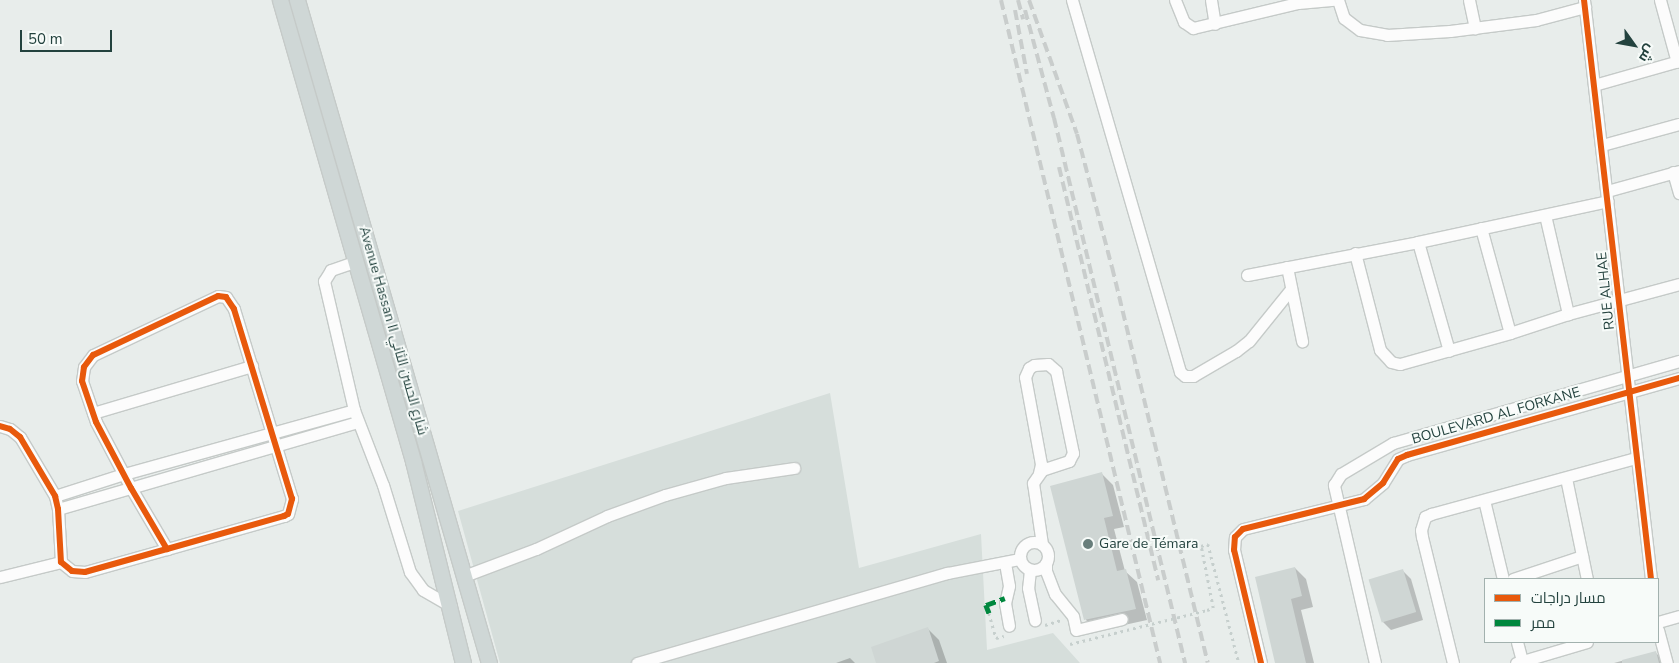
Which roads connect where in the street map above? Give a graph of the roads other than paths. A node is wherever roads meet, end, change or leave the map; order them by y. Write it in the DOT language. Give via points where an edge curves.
graph roads {
  1 [pos="280,0"];
  2 [pos="297,0"];
  3 [pos="1072,0"];
  4 [pos="1175,0"];
  5 [pos="1211,0"];
  6 [pos="1334,0"];
  7 [pos="1338,0"];
  8 [pos="1470,0"];
  9 [pos="1663,1"];
  10 [pos="1585,3"];
  11 [pos="1215,24"];
  12 [pos="1475,28"];
  13 [pos="1678,61"];
  14 [pos="1594,85"];
  15 [pos="1679,124"];
  16 [pos="1602,145"];
  17 [pos="1676,172"];
  18 [pos="1679,193"];
  19 [pos="1607,196"];
  20 [pos="1545,215"];
  21 [pos="1481,228"];
  22 [pos="1418,242"];
  23 [pos="1355,254"];
  24 [pos="357,261"];
  25 [pos="1287,267"];
  26 [pos="1247,275"];
  27 [pos="1679,284"];
  28 [pos="1291,288"];
  29 [pos="1620,300"];
  30 [pos="1568,314"];
  31 [pos="1510,333"];
  32 [pos="1302,341"];
  33 [pos="1448,351"];
  34 [pos="1679,361"];
  35 [pos="252,366"];
  36 [pos="1627,376"];
  37 [pos="1679,378"];
  38 [pos="1629,391"];
  39 [pos="354,410"];
  40 [pos="92,413"];
  41 [pos="358,422"];
  42 [pos="0,426"];
  43 [pos="272,433"];
  44 [pos="276,446"];
  45 [pos="1636,458"];
  46 [pos="794,468"];
  47 [pos="1039,473"];
  48 [pos="124,474"];
  49 [pos="1566,478"];
  50 [pos="131,488"];
  51 [pos="55,496"];
  52 [pos="1484,500"];
  53 [pos="1338,505"];
  54 [pos="58,509"];
  55 [pos="1042,544"];
  56 [pos="167,549"];
  57 [pos="1582,556"];
  58 [pos="1020,559"];
  59 [pos="61,562"];
  60 [pos="1005,563"];
  61 [pos="1046,563"];
  62 [pos="1030,570"];
  63 [pos="464,576"];
  64 [pos="0,577"];
  65 [pos="1503,578"];
  66 [pos="1516,578"];
  67 [pos="1587,578"];
  68 [pos="1651,578"];
  69 [pos="451,606"];
  70 [pos="1679,616"];
  71 [pos="1122,619"];
  72 [pos="1035,620"];
  73 [pos="1659,622"];
  74 [pos="1009,626"];
  75 [pos="1659,634"];
  76 [pos="1517,643"];
  77 [pos="1585,643"];
  78 [pos="1545,659"];
  79 [pos="1519,662"];
  80 [pos="463,663"];
  81 [pos="488,663"];
  82 [pos="637,663"];
  83 [pos="1261,663"];
  84 [pos="1375,663"];
  85 [pos="1453,663"];
  86 [pos="1667,663"];
  1 -- 24 [label="main road, Avenue Hassan II شارع الحسن الثاني"];
  2 -- 63 [label="main road, Avenue Hassan II شارع الحسن الثاني"];
  3 -- 28 [label="street" via="1180,372 1193,376 1236,351 1249,340"];
  4 -- 11 [label="street" via="1184,22 1193,28"];
  5 -- 11 [label="street"];
  6 -- 11 [label="street" via="1298,3"];
  7 -- 12 [label="street" via="1344,18 1360,30 1387,35"];
  8 -- 12 [label="street"];
  9 -- 13 [label="street"];
  10 -- 12 [label="street" via="1536,20"];
  10 -- 14 [label="street, RUE ALHAE"];
  13 -- 14 [label="street"];
  14 -- 16 [label="street, RUE ALHAE"];
  15 -- 16 [label="street"];
  16 -- 19 [label="street, RUE ALHAE"];
  17 -- 18 [label="street"];
  17 -- 19 [label="street"];
  19 -- 20 [label="street"];
  19 -- 29 [label="street, RUE ALHAE"];
  20 -- 21 [label="street"];
  20 -- 30 [label="street"];
  21 -- 22 [label="street"];
  21 -- 31 [label="street"];
  22 -- 23 [label="street"];
  22 -- 33 [label="street"];
  23 -- 25 [label="street"];
  23 -- 33 [label="street" via="1377,340 1385,357 1400,364"];
  24 -- 39 [label="street" via="332,270 324,281"];
  24 -- 69 [label="main road, Avenue Hassan II شارع الحسن الثاني"];
  25 -- 26 [label="street"];
  25 -- 28 [label="street"];
  27 -- 29 [label="street"];
  28 -- 32 [label="street"];
  29 -- 30 [label="street"];
  29 -- 36 [label="street, RUE ALHAE"];
  30 -- 31 [label="street"];
  31 -- 33 [label="street"];
  34 -- 36 [label="street, BOULEVARD AL FORKANE"];
  35 -- 40 [label="street"];
  35 -- 40 [label="street" via="232,304 226,297 218,296 92,355 84,367 82,381"];
  35 -- 43 [label="street"];
  36 -- 38 [label="street, RUE ALHAE"];
  36 -- 53 [label="street, BOULEVARD AL FORKANE" via="1393,443 1340,474 1334,485"];
  37 -- 38 [label="street, BOULEVARD AL FORKANE"];
  38 -- 45 [label="street, RUE ALHAE"];
  38 -- 53 [label="street, BOULEVARD AL FORKANE" via="1407,455 1398,459 1383,483 1370,496"];
  39 -- 41 [label="street"];
  39 -- 43 [label="street"];
  40 -- 48 [label="street"];
  41 -- 44 [label="street"];
  41 -- 69 [label="street" via="383,486 410,572 423,590"];
  42 -- 51 [label="street" via="20,437"];
  43 -- 44 [label="street"];
  43 -- 48 [label="street"];
  44 -- 50 [label="street"];
  44 -- 56 [label="street" via="292,500 288,514"];
  45 -- 49 [label="street"];
  45 -- 68 [label="street, RUE ALHAE"];
  46 -- 63 [label="street" via="726,478 665,495"];
  47 -- 47 [label="street" via="1047,467 1069,461 1073,454 1058,376 1053,366 1048,364 1029,368 1025,377 1041,464"];
  47 -- 55 [label="street" via="1033,488"];
  48 -- 50 [label="street"];
  48 -- 51 [label="street"];
  49 -- 52 [label="street"];
  49 -- 57 [label="street"];
  50 -- 54 [label="street"];
  50 -- 56 [label="street"];
  51 -- 54 [label="street"];
  52 -- 65 [label="street"];
  52 -- 85 [label="street" via="1431,514 1425,517 1421,530"];
  53 -- 83 [label="street" via="1243,529 1235,538 1234,550"];
  53 -- 84 [label="street"];
  54 -- 59 [label="street"];
  55 -- 58 [label="street" via="1029,542 1023,546"];
  55 -- 61 [label="street" via="1047,550"];
  56 -- 59 [label="street" via="85,572 72,571"];
  57 -- 66 [label="street"];
  57 -- 67 [label="street"];
  58 -- 60 [label="street"];
  58 -- 62 [label="street"];
  59 -- 64 [label="street"];
  60 -- 74 [label="street" via="1009,586 1005,604"];
  60 -- 82 [label="street" via="948,573"];
  61 -- 62 [label="street" via="1042,568"];
  61 -- 71 [label="street" via="1056,594 1073,616 1076,630"];
  62 -- 72 [label="street" via="1028,588"];
  63 -- 81 [label="main road, Avenue Hassan II شارع الحسن الثاني"];
  69 -- 80 [label="main road, Avenue Hassan II شارع الحسن الثاني"];
  70 -- 73 [label="street"];
  75 -- 86 [label="street"];
  76 -- 79 [label="street"];
  77 -- 78 [label="street"];
  78 -- 79 [label="street"];
}
